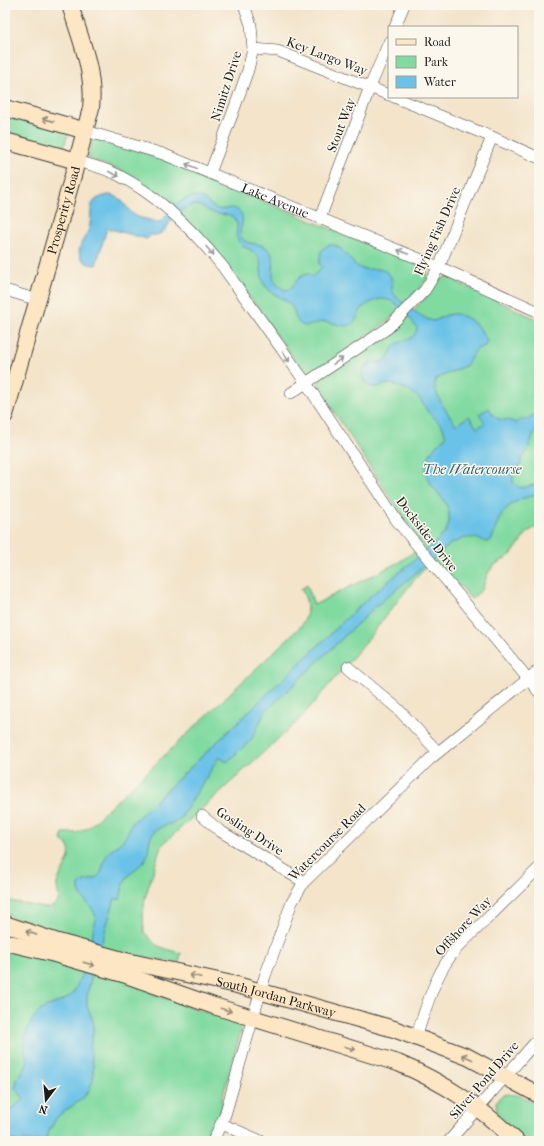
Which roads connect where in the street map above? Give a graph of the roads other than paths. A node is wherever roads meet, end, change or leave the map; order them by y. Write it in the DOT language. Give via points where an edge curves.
graph roads {
  1 [pos="70,5"];
  2 [pos="244,5"];
  3 [pos="404,5"];
  4 [pos="395,26"];
  5 [pos="388,44"];
  6 [pos="253,49"];
  7 [pos="370,87"];
  8 [pos="388,95"];
  9 [pos="396,98"];
  10 [pos="5,108"];
  11 [pos="86,131"];
  12 [pos="492,137"];
  13 [pos="5,141"];
  14 [pos="539,158"];
  15 [pos="77,161"];
  16 [pos="210,173"];
  17 [pos="320,218"];
  18 [pos="439,267"];
  19 [pos="5,290"];
  20 [pos="38,300"];
  21 [pos="539,312"];
  22 [pos="306,383"];
  23 [pos="291,394"];
  24 [pos="5,415"];
  25 [pos="348,666"];
  26 [pos="539,670"];
  27 [pos="528,679"];
  28 [pos="539,692"];
  29 [pos="438,752"];
  30 [pos="202,816"];
  31 [pos="539,868"];
  32 [pos="304,882"];
  33 [pos="5,924"];
  34 [pos="5,942"];
  35 [pos="56,948"];
  36 [pos="124,967"];
  37 [pos="260,991"];
  38 [pos="252,1018"];
  39 [pos="416,1037"];
  40 [pos="539,1038"];
  41 [pos="506,1077"];
  42 [pos="539,1095"];
  43 [pos="479,1108"];
  44 [pos="222,1124"];
  45 [pos="213,1141"];
  46 [pos="260,1141"];
  47 [pos="449,1141"];
  48 [pos="516,1141"];
  1 -- 11 [label="street, Prosperity Road" via="92,86"];
  2 -- 6 [label="street, Nimitz Drive" via="251,25"];
  3 -- 4 [label="street"];
  5 -- 7 [label="street, Stout Way"];
  6 -- 7 [label="street, Key Largo Way" via="278,51"];
  6 -- 16 [label="street, Nimitz Drive" via="248,70"];
  7 -- 8 [label="street, Key Largo Way"];
  7 -- 17 [label="street, Stout Way"];
  9 -- 12 [label="street"];
  11 -- 10 [label="street, Lake Avenue, one-way"];
  11 -- 15 [label="street, Prosperity Road"];
  16 -- 11 [label="street, Lake Avenue, one-way" via="150,150"];
  12 -- 14 [label="street"];
  12 -- 18 [label="street, Flying Fish Drive"];
  13 -- 15 [label="street"];
  15 -- 20 [label="street, Prosperity Road"];
  15 -- 22 [label="street, one-way" via="102,168 133,184 199,238 223,267"];
  16 -- 17 [label="street, Lake Avenue"];
  18 -- 17 [label="street, Lake Avenue, one-way"];
  18 -- 21 [label="street, Lake Avenue"];
  22 -- 18 [label="street, Flying Fish Drive, one-way" via="388,328 417,300"];
  19 -- 20 [label="street"];
  20 -- 24 [label="street, Prosperity Road"];
  22 -- 23 [label="street, Flying Fish Drive"];
  22 -- 27 [label="street, Docksider Drive" via="392,515"];
  25 -- 29 [label="street" via="398,709"];
  26 -- 27 [label="street, Watercourse Road"];
  27 -- 28 [label="street, Docksider Drive"];
  27 -- 29 [label="street, Watercourse Road"];
  29 -- 32 [label="street, Watercourse Road"];
  30 -- 32 [label="street, Gosling Drive" via="220,831"];
  31 -- 39 [label="street, Offshore Way" via="448,959 436,981"];
  32 -- 37 [label="street, Watercourse Road" via="289,910"];
  35 -- 33 [label="street, South Jordan Parkway, one-way"];
  34 -- 35 [label="street, South Jordan Parkway"];
  35 -- 36 [label="street, South Jordan Parkway"];
  37 -- 36 [label="street, South Jordan Parkway, one-way"];
  36 -- 38 [label="street, South Jordan Parkway, one-way" via="214,1006"];
  37 -- 38 [label="street, Watercourse Road"];
  37 -- 39 [label="street, South Jordan Parkway"];
  38 -- 43 [label="street, South Jordan Parkway, one-way" via="398,1063 438,1082"];
  38 -- 44 [label="street, Watercourse Road"];
  41 -- 39 [label="street, South Jordan Parkway, one-way" via="468,1057"];
  40 -- 41 [label="street, Silver Pond Drive"];
  41 -- 42 [label="street, South Jordan Parkway"];
  41 -- 43 [label="street, Silver Pond Drive"];
  43 -- 47 [label="street, Silver Pond Drive"];
  43 -- 48 [label="street, South Jordan Parkway"];
  44 -- 45 [label="street, Watercourse Road"];
  44 -- 46 [label="street"];
}
